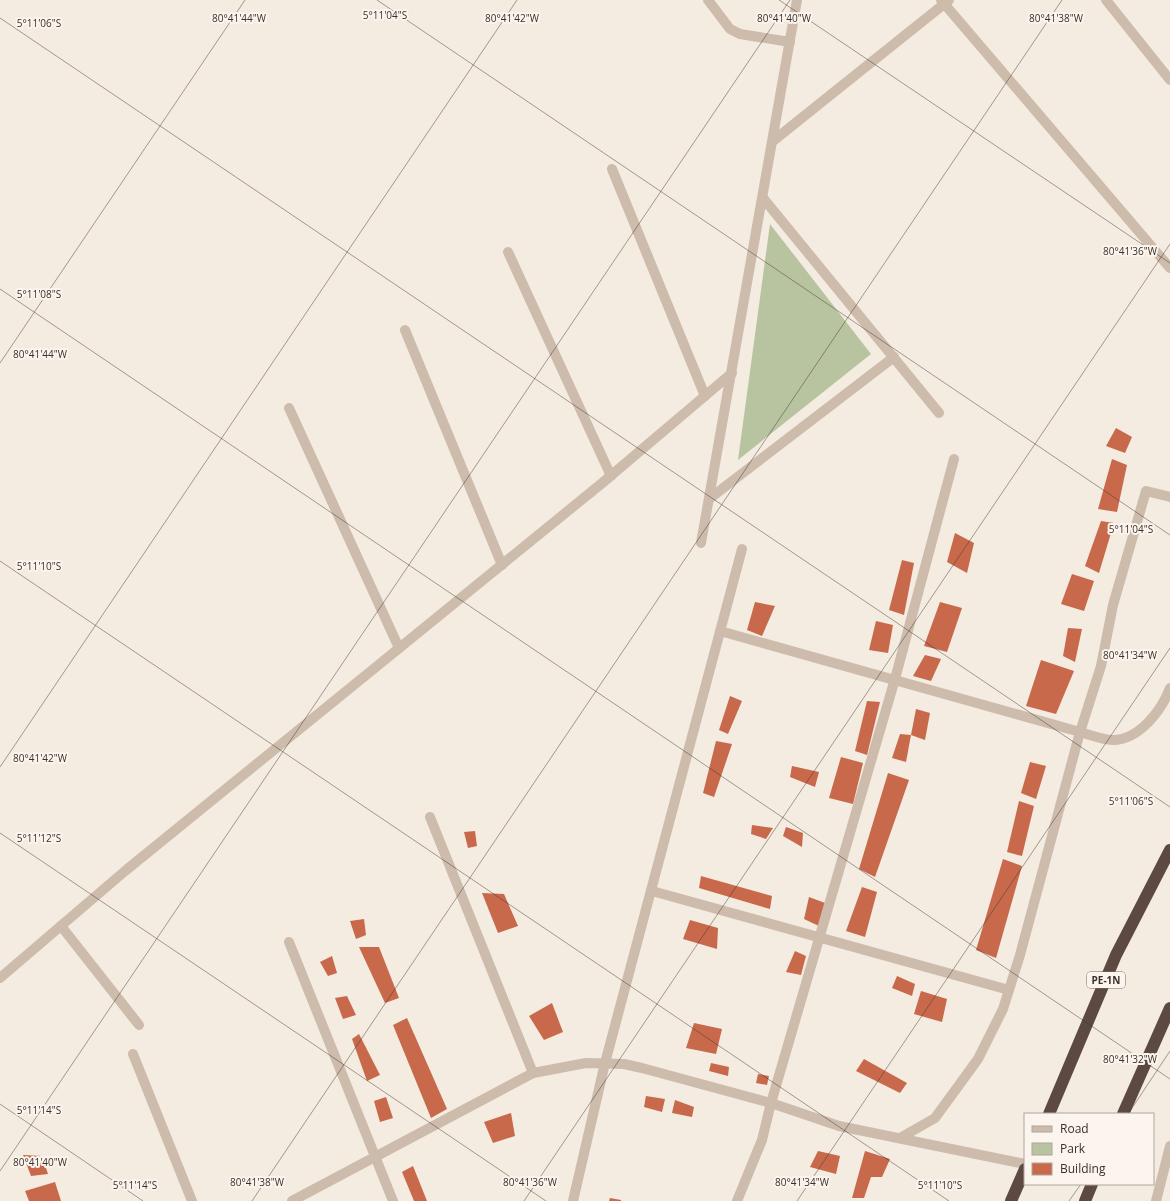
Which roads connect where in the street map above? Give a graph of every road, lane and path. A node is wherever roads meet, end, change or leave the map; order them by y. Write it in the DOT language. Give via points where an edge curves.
graph roads {
  1 [pos="708,0"];
  2 [pos="797,0"];
  3 [pos="1106,0"];
  4 [pos="945,1"];
  5 [pos="790,42"];
  6 [pos="1170,80"];
  7 [pos="773,141"];
  8 [pos="612,169"];
  9 [pos="763,198"];
  10 [pos="508,252"];
  11 [pos="1170,268"];
  12 [pos="405,330"];
  13 [pos="894,357"];
  14 [pos="732,373"];
  15 [pos="705,396"];
  16 [pos="289,408"];
  17 [pos="939,413"];
  18 [pos="954,459"];
  19 [pos="611,476"];
  20 [pos="1170,497"];
  21 [pos="709,499"];
  22 [pos="701,544"];
  23 [pos="742,549"];
  24 [pos="502,565"];
  25 [pos="720,631"];
  26 [pos="399,648"];
  27 [pos="895,679"];
  28 [pos="1170,688"];
  29 [pos="1080,732"];
  30 [pos="430,817"];
  31 [pos="1170,850"];
  32 [pos="652,891"];
  33 [pos="61,926"];
  34 [pos="819,938"];
  35 [pos="289,942"];
  36 [pos="0,978"];
  37 [pos="1009,990"];
  38 [pos="1170,1008"];
  39 [pos="139,1025"];
  40 [pos="133,1054"];
  41 [pos="604,1063"];
  42 [pos="533,1073"];
  43 [pos="771,1103"];
  44 [pos="1049,1113"];
  45 [pos="1123,1113"];
  46 [pos="900,1138"];
  47 [pos="1170,1146"];
  48 [pos="375,1156"];
  49 [pos="1024,1164"];
  50 [pos="1024,1171"];
  51 [pos="1092,1185"];
  52 [pos="192,1201"];
  53 [pos="292,1201"];
  54 [pos="393,1201"];
  55 [pos="573,1201"];
  56 [pos="737,1201"];
  57 [pos="1011,1201"];
  58 [pos="1085,1201"];
  59 [pos="1156,1201"];
  1 -- 5 [label="street" via="730,28 740,34"];
  2 -- 5 [label="street"];
  3 -- 6 [label="street"];
  4 -- 7 [label="street"];
  4 -- 11 [label="street"];
  5 -- 7 [label="street"];
  7 -- 9 [label="street"];
  8 -- 15 [label="street"];
  9 -- 13 [label="street"];
  9 -- 14 [label="street"];
  10 -- 19 [label="street"];
  12 -- 24 [label="street"];
  13 -- 17 [label="street"];
  13 -- 21 [label="street"];
  14 -- 15 [label="street"];
  14 -- 21 [label="street"];
  15 -- 19 [label="street"];
  16 -- 26 [label="street"];
  18 -- 27 [label="street"];
  19 -- 24 [label="street"];
  20 -- 29 [label="street" via="1146,491"];
  21 -- 22 [label="street"];
  23 -- 25 [label="street"];
  24 -- 26 [label="street"];
  25 -- 27 [label="street"];
  25 -- 32 [label="street"];
  26 -- 33 [label="street" via="124,871"];
  27 -- 29 [label="street"];
  27 -- 34 [label="street"];
  28 -- 29 [label="street" via="1160,709 1151,719 1128,735 1114,740"];
  29 -- 37 [label="street"];
  30 -- 42 [label="street"];
  31 -- 44 [label="highway, PE-1N" via="1116,955"];
  32 -- 34 [label="street"];
  32 -- 41 [label="street"];
  33 -- 36 [label="street"];
  33 -- 39 [label="street"];
  34 -- 37 [label="street"];
  34 -- 43 [label="street"];
  35 -- 48 [label="street"];
  37 -- 46 [label="street" via="992,1034 962,1083 935,1118"];
  38 -- 45 [label="highway"];
  40 -- 52 [label="street"];
  41 -- 42 [label="street" via="586,1063"];
  41 -- 43 [label="street" via="642,1068"];
  41 -- 55 [label="street"];
  42 -- 48 [label="street"];
  43 -- 46 [label="street" via="840,1126"];
  43 -- 56 [label="street" via="762,1140"];
  46 -- 49 [label="street"];
  47 -- 59 [label="street"];
  48 -- 53 [label="street"];
  48 -- 54 [label="street"];
  50 -- 57 [label="highway"];
  51 -- 58 [label="highway"];
}
